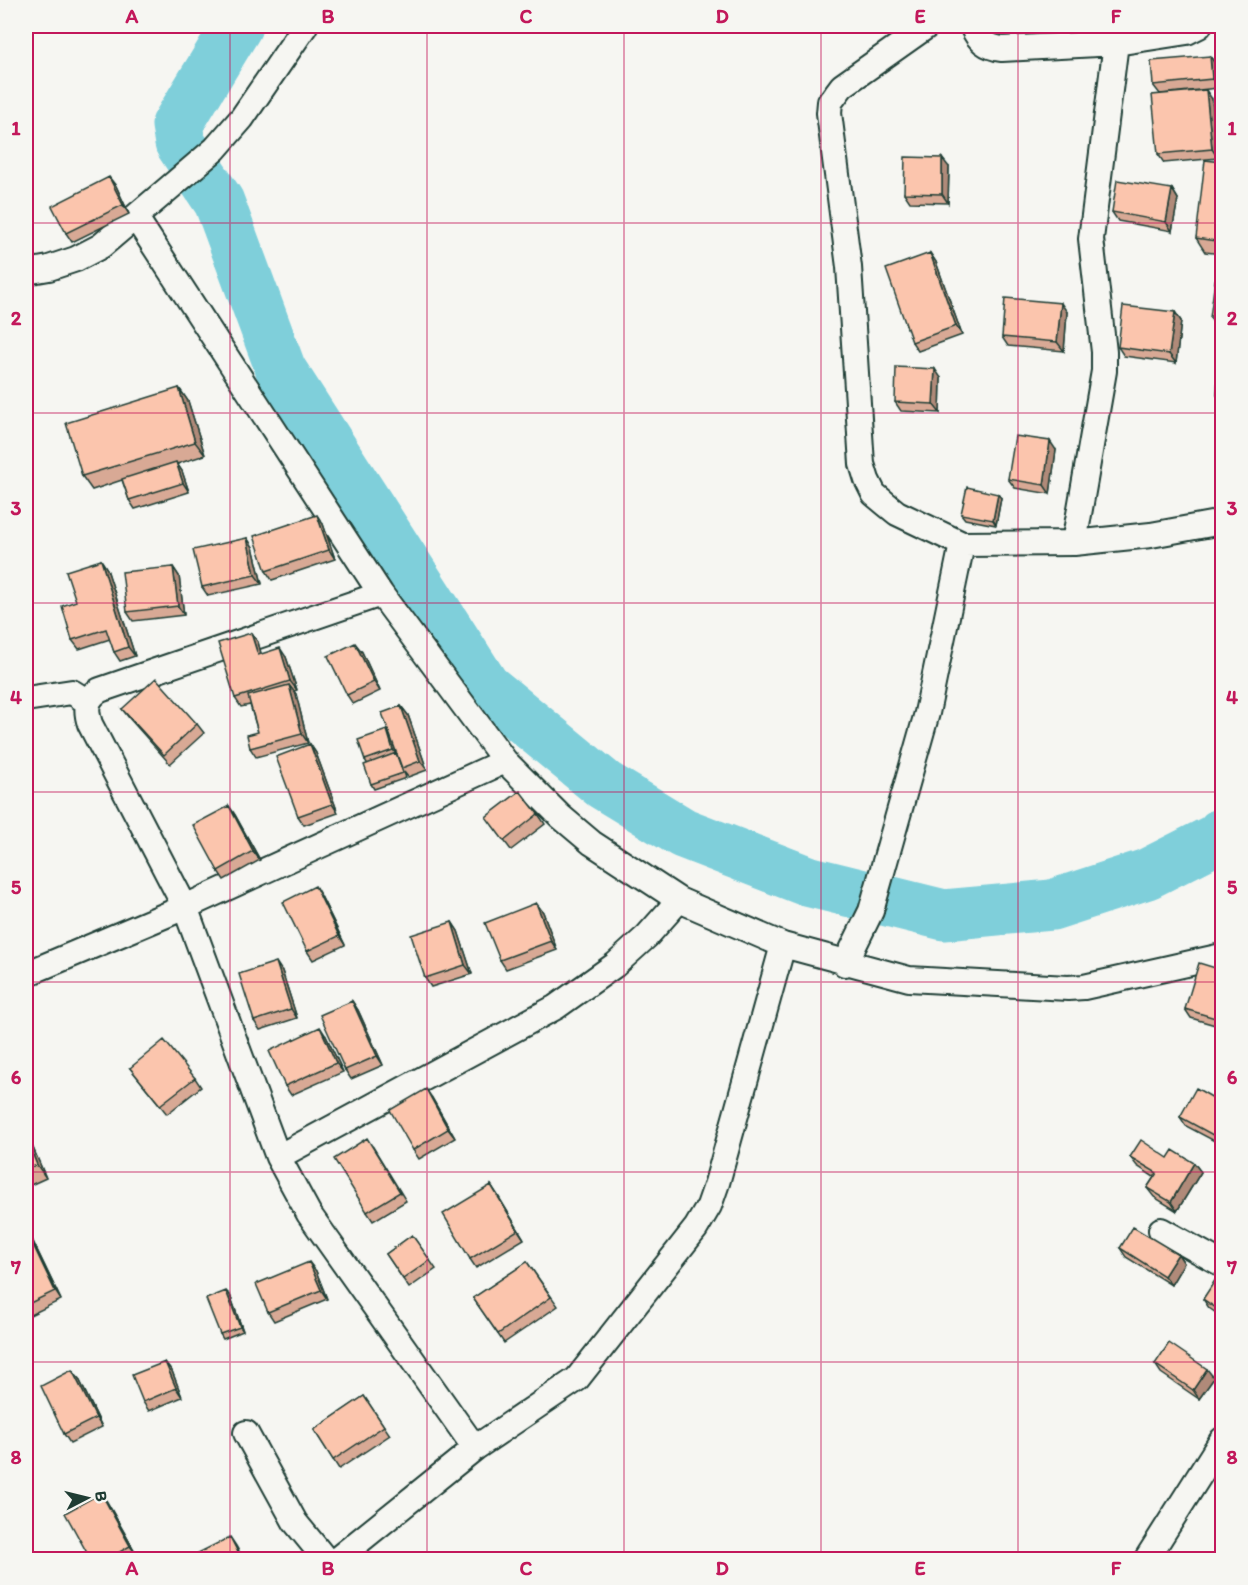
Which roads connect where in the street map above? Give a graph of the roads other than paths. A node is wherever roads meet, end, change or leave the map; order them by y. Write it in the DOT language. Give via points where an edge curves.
graph roads {
  1 [pos="305,26"];
  2 [pos="927,26"];
  3 [pos="972,26"];
  4 [pos="1199,26"];
  5 [pos="1116,43"];
  6 [pos="136,218"];
  7 [pos="26,272"];
  8 [pos="1222,522"];
  9 [pos="1074,543"];
  10 [pos="962,544"];
  11 [pos="381,594"];
  12 [pos="26,699"];
  13 [pos="88,702"];
  14 [pos="505,761"];
  15 [pos="679,900"];
  16 [pos="185,907"];
  17 [pos="783,945"];
  18 [pos="1222,956"];
  19 [pos="845,963"];
  20 [pos="26,974"];
  21 [pos="278,1157"];
  22 [pos="1161,1230"];
  23 [pos="1222,1264"];
  24 [pos="246,1433"];
  25 [pos="1222,1440"];
  26 [pos="475,1448"];
  27 [pos="326,1560"];
  28 [pos="336,1560"];
  29 [pos="1146,1560"];
  1 -- 6 [label="street" via="242,118 215,148"];
  2 -- 10 [label="street" via="842,86 830,102 828,122 849,267 862,464 867,480 874,494 897,513"];
  3 -- 5 [label="street" via="981,42 993,48"];
  4 -- 5 [label="street" via="1187,32"];
  5 -- 9 [label="street" via="1091,238 1104,371"];
  6 -- 7 [label="street" via="101,246 76,259"];
  6 -- 11 [label="street"];
  8 -- 9 [label="street"];
  9 -- 10 [label="street"];
  10 -- 19 [label="street" via="927,713 880,882 871,911"];
  11 -- 13 [label="street" via="100,690"];
  11 -- 14 [label="street"];
  12 -- 13 [label="street" via="72,692"];
  13 -- 16 [label="street" via="90,724"];
  14 -- 15 [label="street" via="592,843"];
  14 -- 16 [label="street"];
  15 -- 17 [label="street"];
  15 -- 21 [label="street" via="615,965 556,1007"];
  16 -- 20 [label="street"];
  16 -- 21 [label="street"];
  17 -- 19 [label="street"];
  17 -- 26 [label="street" via="717,1183 696,1228 577,1379"];
  18 -- 19 [label="street" via="1068,988 909,979"];
  21 -- 26 [label="street" via="309,1214"];
  22 -- 23 [label="street"];
  24 -- 27 [label="street" via="295,1522"];
  25 -- 29 [label="street"];
  26 -- 28 [label="street"];
}
